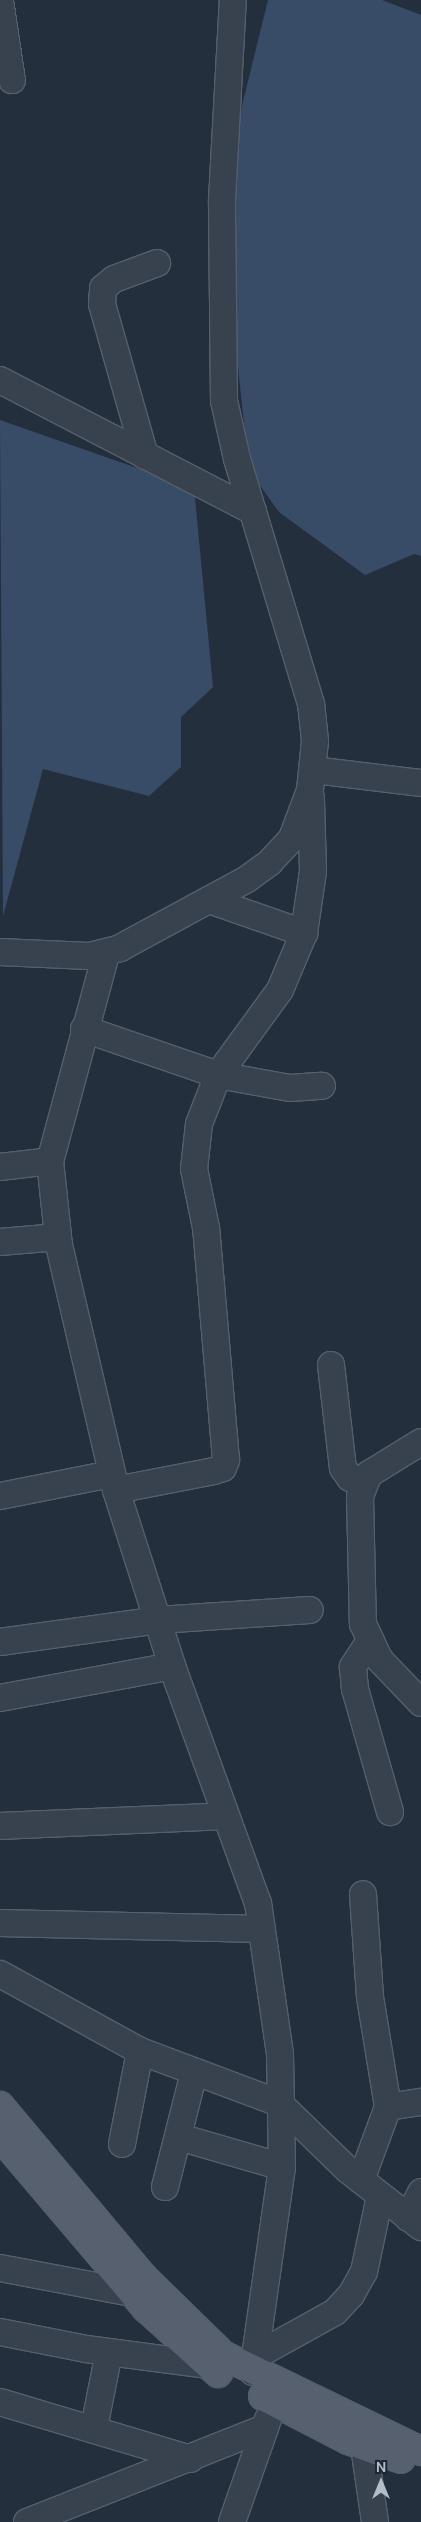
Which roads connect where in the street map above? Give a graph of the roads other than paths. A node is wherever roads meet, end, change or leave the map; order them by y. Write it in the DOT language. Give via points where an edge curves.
graph roads {
  1 [pos="0,0"];
  2 [pos="234,0"];
  3 [pos="12,80"];
  4 [pos="157,263"];
  5 [pos="0,380"];
  6 [pos="145,456"];
  7 [pos="253,511"];
  8 [pos="312,780"];
  9 [pos="420,784"];
  10 [pos="209,900"];
  11 [pos="304,933"];
  12 [pos="0,952"];
  13 [pos="106,954"];
  14 [pos="84,1030"];
  15 [pos="218,1075"];
  16 [pos="322,1086"];
  17 [pos="50,1161"];
  18 [pos="0,1167"];
  19 [pos="58,1237"];
  20 [pos="0,1242"];
  21 [pos="331,1365"];
  22 [pos="421,1442"];
  23 [pos="114,1482"];
  24 [pos="363,1482"];
  25 [pos="0,1496"];
  26 [pos="310,1610"];
  27 [pos="158,1620"];
  28 [pos="0,1642"];
  29 [pos="369,1642"];
  30 [pos="172,1666"];
  31 [pos="0,1698"];
  32 [pos="421,1703"];
  33 [pos="390,1812"];
  34 [pos="225,1816"];
  35 [pos="0,1826"];
  36 [pos="363,1894"];
  37 [pos="0,1923"];
  38 [pos="260,1929"];
  39 [pos="0,1974"];
  40 [pos="140,2051"];
  41 [pos="194,2072"];
  42 [pos="421,2102"];
  43 [pos="279,2103"];
  44 [pos="0,2106"];
  45 [pos="388,2107"];
  46 [pos="0,2136"];
  47 [pos="179,2137"];
  48 [pos="122,2144"];
  49 [pos="282,2167"];
  50 [pos="165,2187"];
  51 [pos="370,2188"];
  52 [pos="421,2192"];
  53 [pos="414,2223"];
  54 [pos="0,2268"];
  55 [pos="132,2293"];
  56 [pos="0,2332"];
  57 [pos="109,2352"];
  58 [pos="254,2364"];
  59 [pos="207,2365"];
  60 [pos="277,2393"];
  61 [pos="0,2402"];
  62 [pos="94,2428"];
  63 [pos="265,2428"];
  64 [pos="362,2434"];
  65 [pos="190,2459"];
  66 [pos="419,2461"];
  67 [pos="27,2522"];
  68 [pos="232,2522"];
  69 [pos="375,2522"];
  1 -- 3 [label="street"];
  2 -- 7 [label="street" via="222,200 222,353 224,401"];
  4 -- 6 [label="street" via="114,279 103,288 102,304"];
  5 -- 6 [label="street"];
  6 -- 7 [label="street"];
  7 -- 8 [label="street" via="311,704"];
  8 -- 9 [label="street"];
  8 -- 10 [label="street" via="292,838 247,879"];
  8 -- 11 [label="street" via="313,879"];
  10 -- 11 [label="street"];
  10 -- 13 [label="street"];
  11 -- 15 [label="street" via="280,990"];
  12 -- 13 [label="street"];
  13 -- 14 [label="street"];
  14 -- 15 [label="street"];
  14 -- 17 [label="street"];
  15 -- 16 [label="street" via="290,1088"];
  15 -- 23 [label="street" via="199,1124 194,1169 206,1228 226,1460 223,1468 214,1471"];
  17 -- 18 [label="street"];
  17 -- 19 [label="street"];
  19 -- 20 [label="street"];
  19 -- 23 [label="street"];
  21 -- 24 [label="street" via="343,1468 350,1478"];
  22 -- 24 [label="street" via="378,1467"];
  23 -- 25 [label="street"];
  23 -- 27 [label="street"];
  24 -- 29 [label="street" via="361,1607"];
  26 -- 27 [label="street"];
  27 -- 28 [label="street"];
  27 -- 30 [label="street"];
  29 -- 32 [label="street" via="394,1678"];
  29 -- 33 [label="street" via="353,1667 355,1689"];
  30 -- 31 [label="street"];
  30 -- 34 [label="street"];
  34 -- 35 [label="street"];
  34 -- 38 [label="street" via="258,1903"];
  36 -- 45 [label="street" via="370,1997"];
  37 -- 38 [label="street"];
  38 -- 43 [label="street" via="275,2006"];
  39 -- 40 [label="street"];
  40 -- 41 [label="street"];
  40 -- 48 [label="street"];
  41 -- 43 [label="street"];
  41 -- 47 [label="street"];
  42 -- 45 [label="street"];
  43 -- 49 [label="street"];
  43 -- 51 [label="street"];
  44 -- 58 [label="main road" via="142,2276 223,2355"];
  45 -- 51 [label="street"];
  46 -- 55 [label="main road"];
  47 -- 49 [label="street"];
  47 -- 50 [label="street"];
  49 -- 58 [label="street"];
  51 -- 53 [label="street"];
  51 -- 58 [label="street" via="364,2272 351,2295 335,2312"];
  52 -- 53 [label="street"];
  54 -- 55 [label="street"];
  55 -- 59 [label="main road"];
  56 -- 57 [label="street"];
  57 -- 59 [label="street"];
  57 -- 62 [label="street"];
  58 -- 60 [label="main road"];
  59 -- 60 [label="main road"];
  60 -- 63 [label="street"];
  60 -- 64 [label="main road"];
  61 -- 62 [label="street"];
  62 -- 65 [label="street"];
  63 -- 65 [label="street"];
  63 -- 68 [label="street"];
  64 -- 66 [label="main road"];
  64 -- 69 [label="street"];
  65 -- 67 [label="street"];
}
